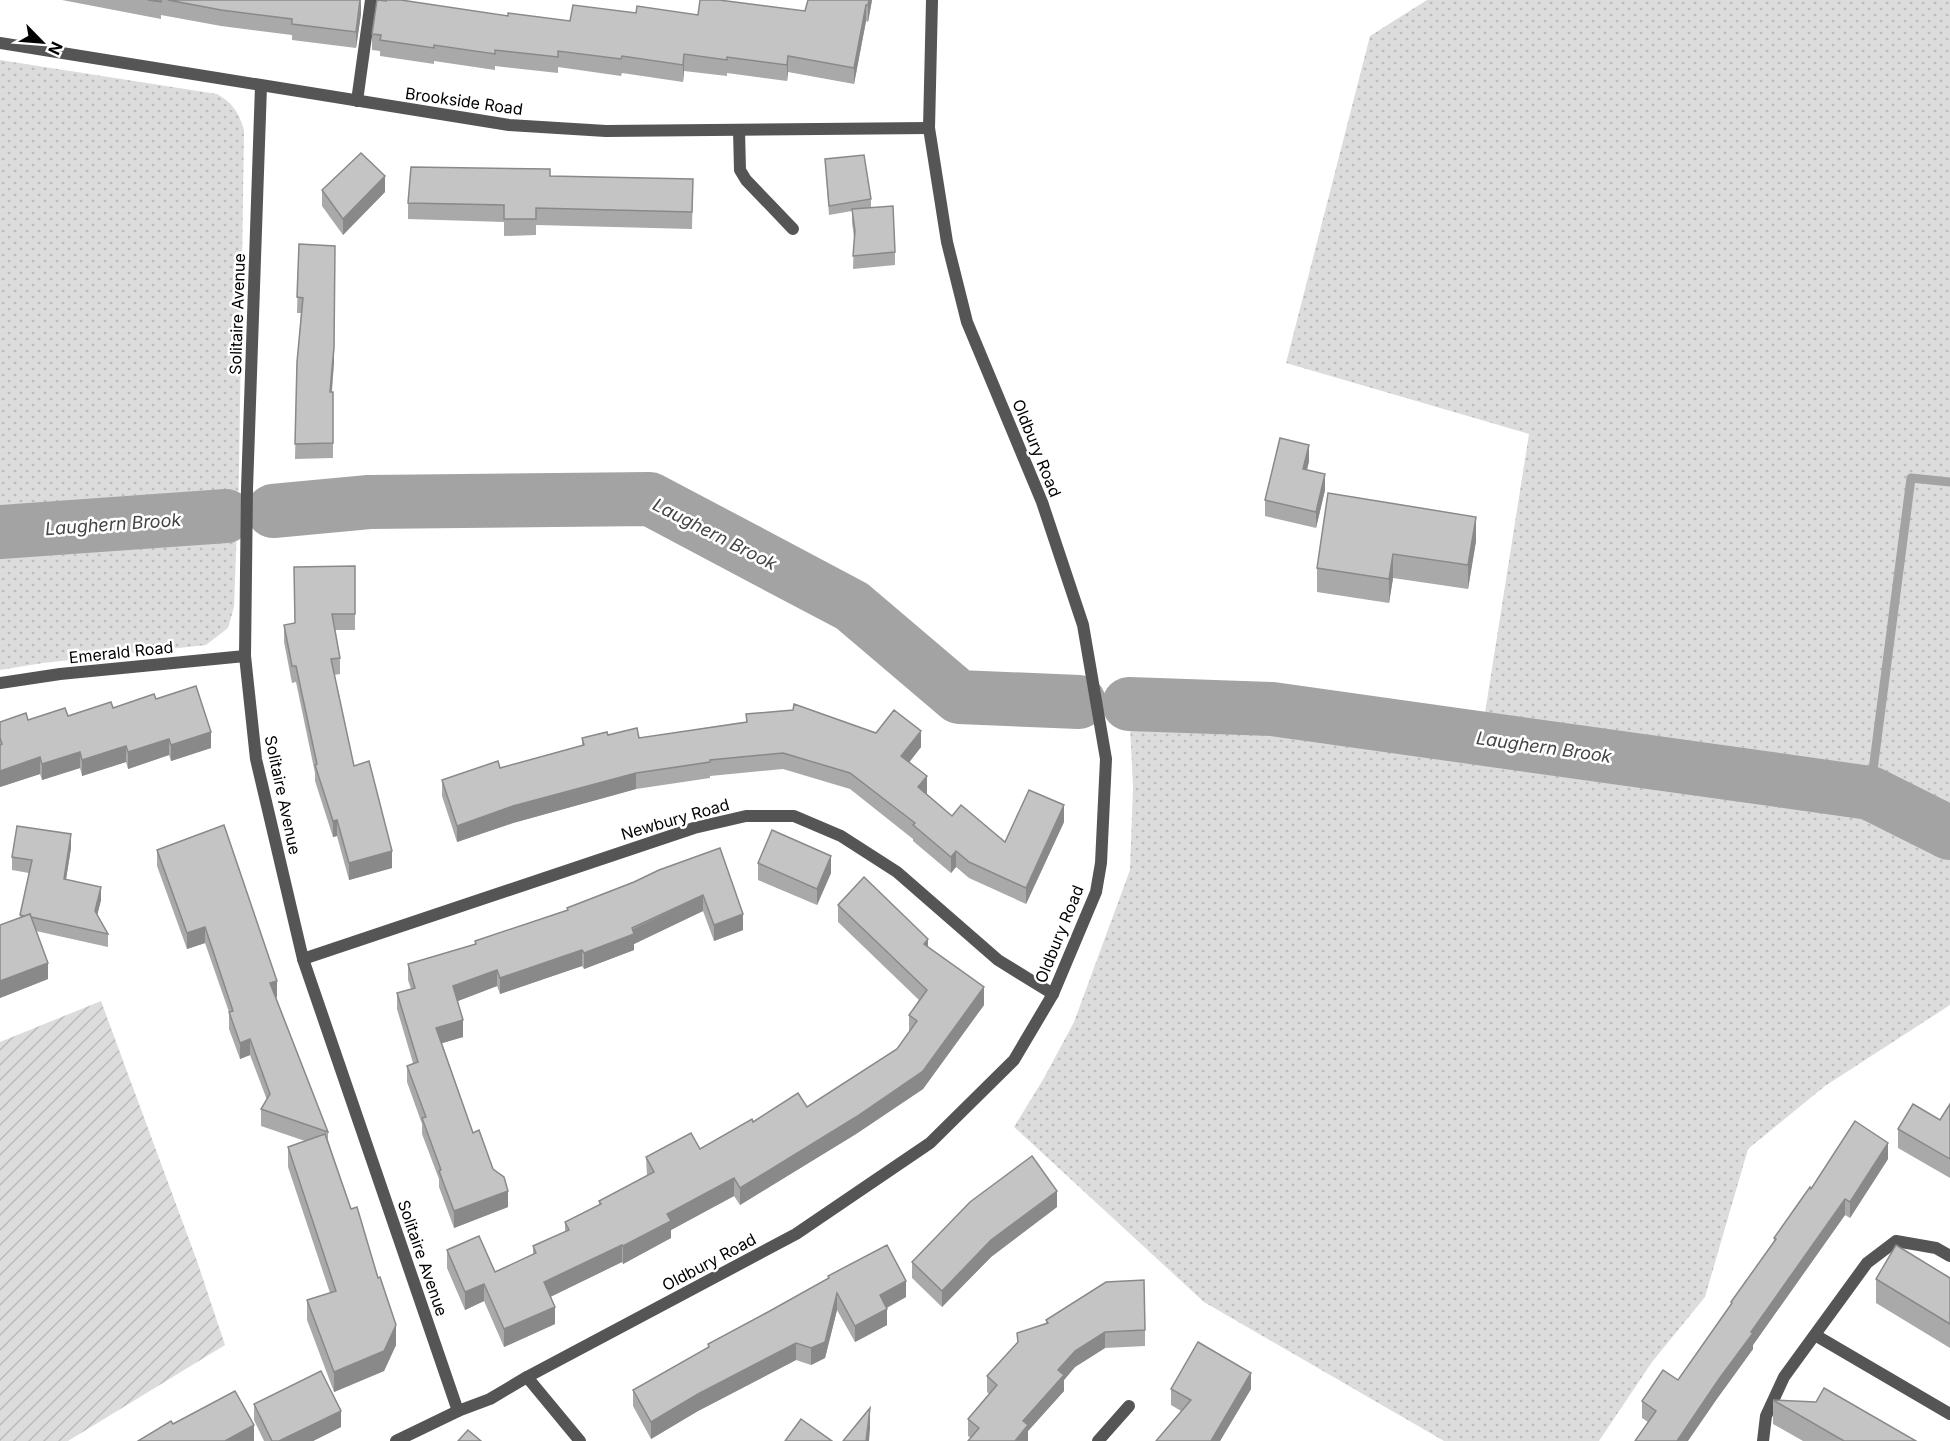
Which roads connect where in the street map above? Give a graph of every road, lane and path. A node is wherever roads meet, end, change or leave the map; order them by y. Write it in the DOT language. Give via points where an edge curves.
graph roads {
  1 [pos="371,0"];
  2 [pos="932,0"];
  3 [pos="0,43"];
  4 [pos="261,86"];
  5 [pos="357,101"];
  6 [pos="928,128"];
  7 [pos="739,130"];
  8 [pos="793,229"];
  9 [pos="245,656"];
  10 [pos="0,683"];
  11 [pos="303,959"];
  12 [pos="1053,993"];
  13 [pos="1950,1256"];
  14 [pos="1815,1335"];
  15 [pos="528,1377"];
  16 [pos="1129,1406"];
  17 [pos="458,1411"];
  18 [pos="1950,1414"];
  19 [pos="396,1441"];
  20 [pos="580,1441"];
  21 [pos="1098,1441"];
  22 [pos="1763,1441"];
  1 -- 5 [label="street"];
  2 -- 6 [label="street, Oldbury Road"];
  3 -- 4 [label="street, Brookside Road"];
  4 -- 5 [label="street, Brookside Road"];
  4 -- 9 [label="street, Solitaire Avenue"];
  5 -- 7 [label="street, Brookside Road" via="509,125 606,131"];
  6 -- 7 [label="street, Brookside Road"];
  6 -- 12 [label="street, Oldbury Road" via="947,242 968,322 1042,502 1083,625 1106,759 1096,892"];
  7 -- 8 [label="street" via="740,170"];
  9 -- 10 [label="street, Emerald Road"];
  9 -- 11 [label="street, Solitaire Avenue" via="256,759"];
  11 -- 12 [label="street, Newbury Road" via="694,828 746,816 794,816 841,836 897,872 998,960"];
  11 -- 17 [label="street, Solitaire Avenue"];
  12 -- 15 [label="street, Oldbury Road" via="1014,1060 930,1143 796,1234"];
  13 -- 14 [label="street" via="1936,1248 1896,1241 1867,1263"];
  14 -- 18 [label="street"];
  14 -- 22 [label="street" via="1784,1377 1766,1416"];
  15 -- 17 [label="street, Oldbury Road" via="490,1399"];
  15 -- 20 [label="street"];
  16 -- 21 [label="street"];
  17 -- 19 [label="street, Oldbury Road"];
}
